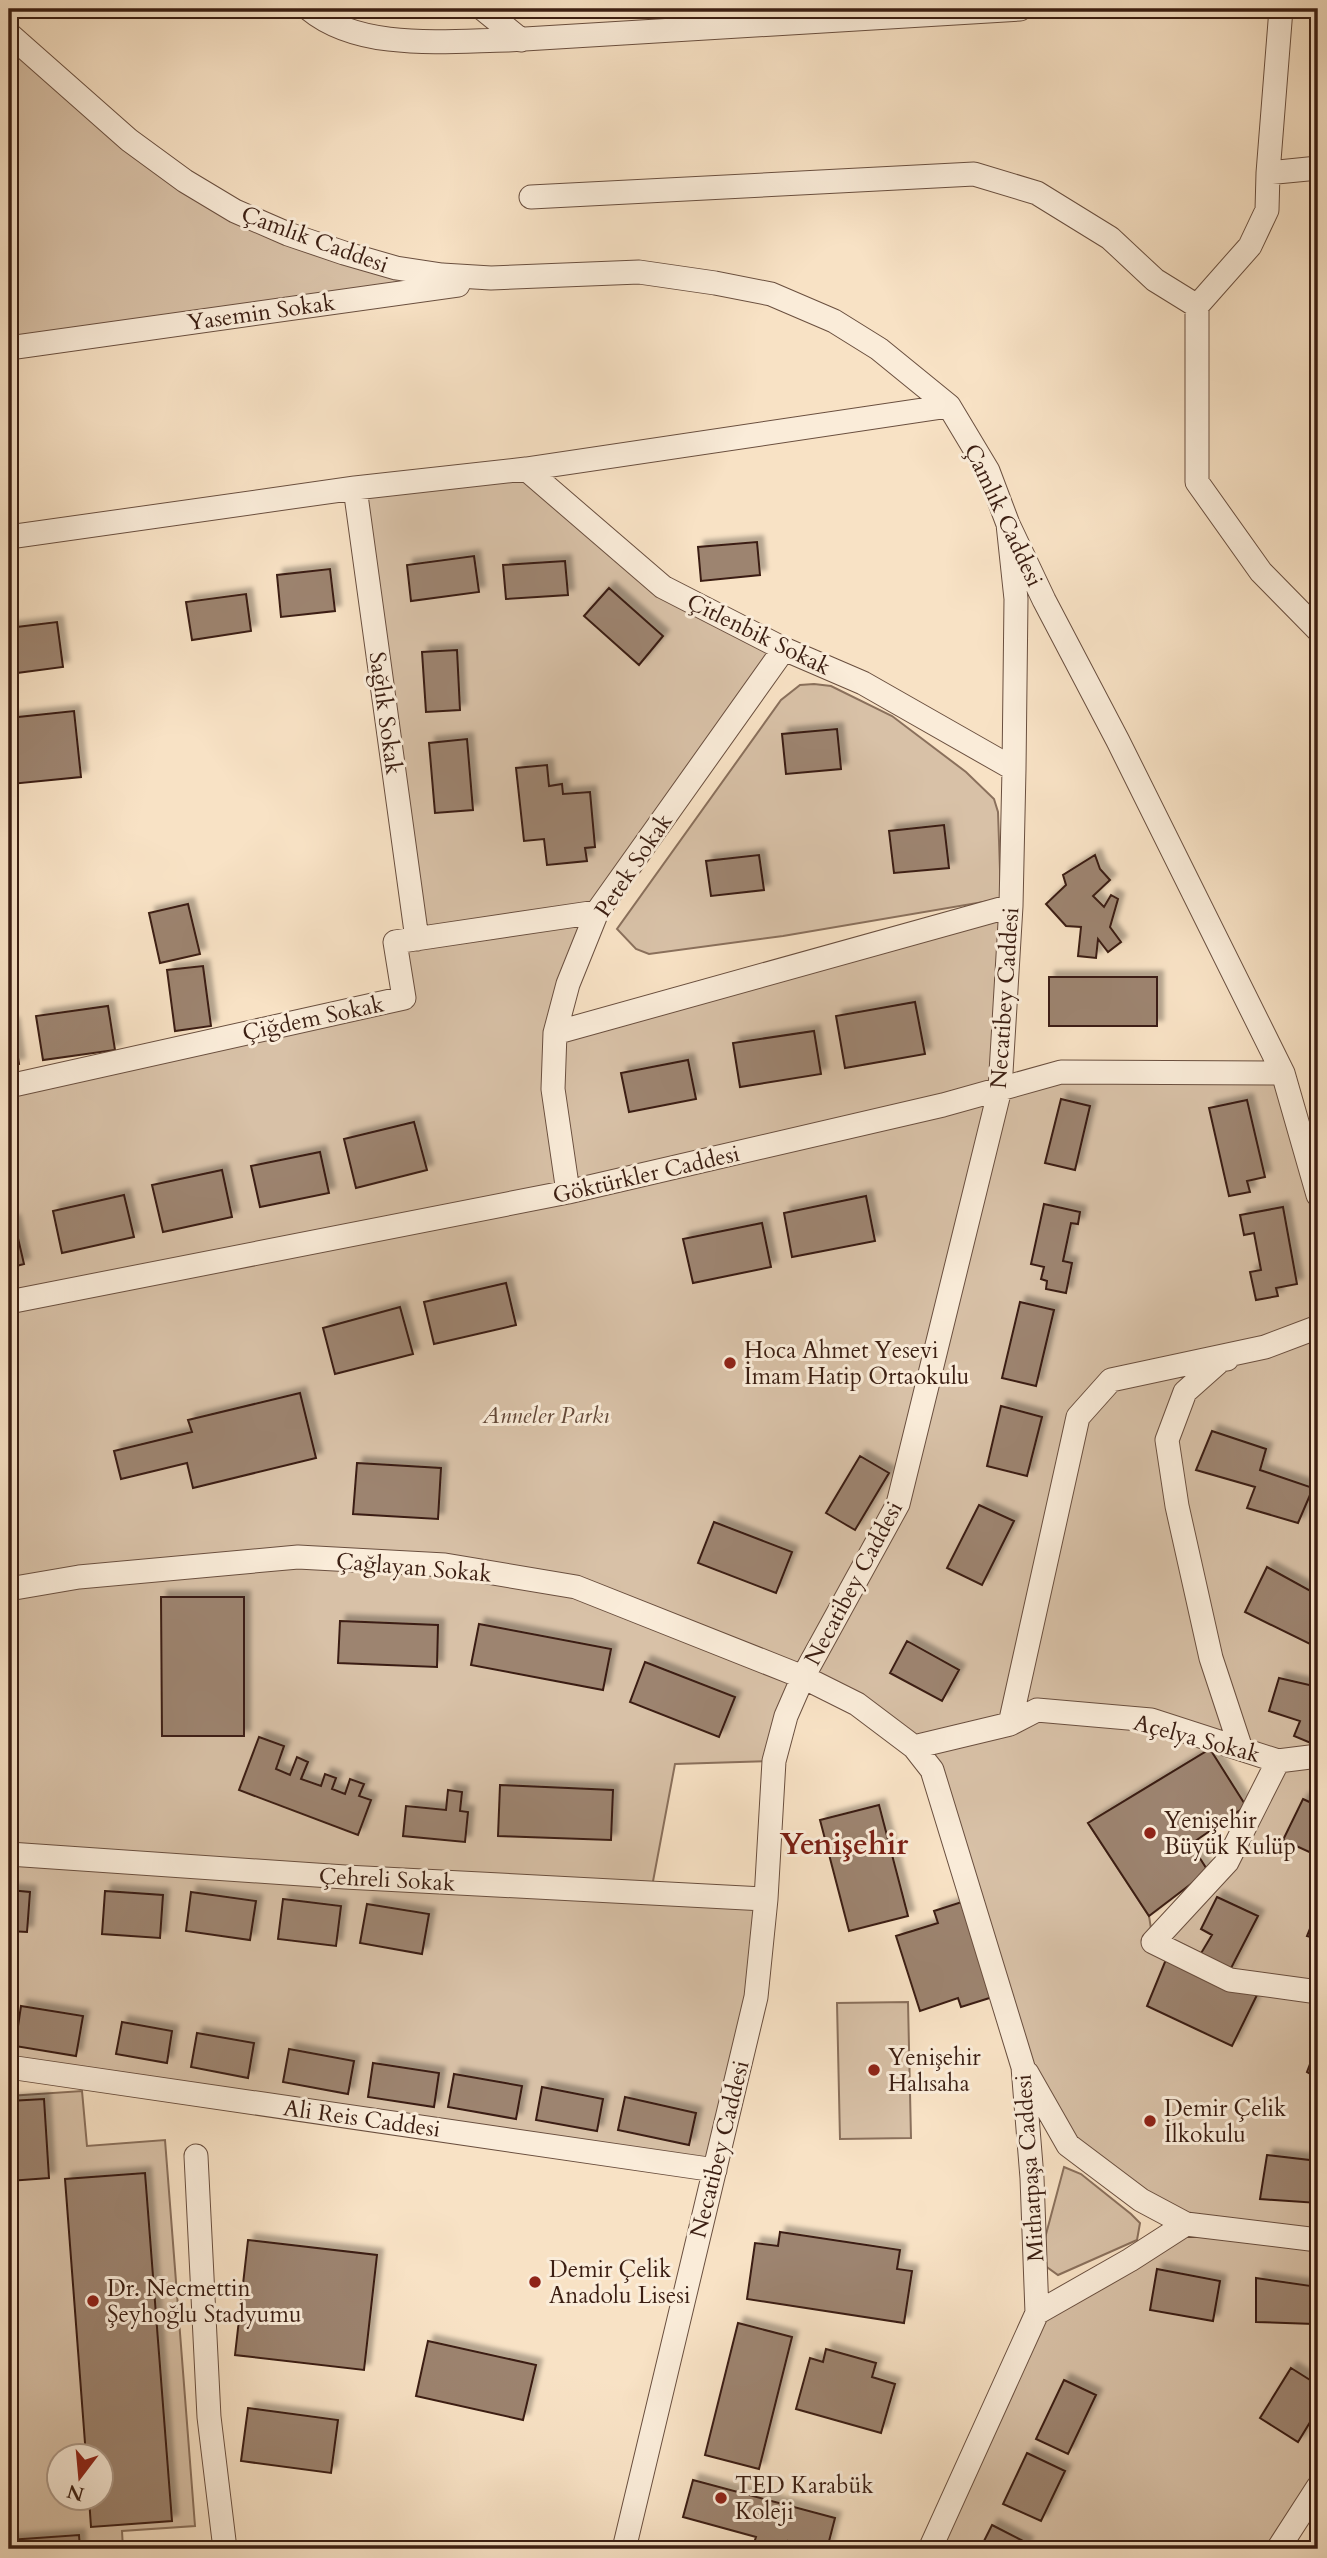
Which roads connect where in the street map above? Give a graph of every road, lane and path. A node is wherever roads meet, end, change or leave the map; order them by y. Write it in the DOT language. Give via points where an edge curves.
graph roads {
  1 [pos="309,9"];
  2 [pos="483,9"];
  3 [pos="1020,9"];
  4 [pos="1281,9"];
  5 [pos="9,34"];
  6 [pos="521,40"];
  7 [pos="1318,168"];
  8 [pos="1268,173"];
  9 [pos="531,197"];
  10 [pos="513,277"];
  11 [pos="1197,306"];
  12 [pos="9,348"];
  13 [pos="949,406"];
  14 [pos="526,469"];
  15 [pos="355,488"];
  16 [pos="1008,524"];
  17 [pos="9,537"];
  18 [pos="1316,624"];
  19 [pos="784,649"];
  20 [pos="1014,769"];
  21 [pos="1011,906"];
  22 [pos="597,912"];
  23 [pos="417,939"];
  24 [pos="555,1033"];
  25 [pos="1283,1073"];
  26 [pos="9,1086"];
  27 [pos="1000,1089"];
  28 [pos="568,1192"];
  29 [pos="1318,1195"];
  30 [pos="9,1302"];
  31 [pos="1318,1327"];
  32 [pos="1265,1347"];
  33 [pos="9,1589"];
  34 [pos="803,1677"];
  35 [pos="1010,1724"];
  36 [pos="914,1747"];
  37 [pos="1241,1749"];
  38 [pos="1318,1756"];
  39 [pos="1278,1761"];
  40 [pos="9,1854"];
  41 [pos="766,1899"];
  42 [pos="1318,1992"];
  43 [pos="9,2067"];
  44 [pos="1023,2067"];
  45 [pos="196,2156"];
  46 [pos="715,2170"];
  47 [pos="1186,2224"];
  48 [pos="1318,2240"];
  49 [pos="1037,2313"];
  50 [pos="1318,2487"];
  51 [pos="225,2549"];
  52 [pos="624,2549"];
  53 [pos="930,2549"];
  54 [pos="1278,2549"];
  1 -- 6 [label="street" via="348,31 381,38"];
  2 -- 6 [label="street"];
  3 -- 6 [label="street"];
  4 -- 8 [label="street"];
  5 -- 10 [label="street, Çamlık Caddesi" via="129,140 235,211 396,268"];
  7 -- 8 [label="street"];
  8 -- 11 [label="street" via="1267,210 1250,246"];
  9 -- 11 [label="street" via="974,174 1037,192 1110,238 1155,281"];
  10 -- 12 [label="street, Yasemin Sokak"];
  10 -- 13 [label="street, Çamlık Caddesi" via="639,272 771,294 834,321 878,349"];
  11 -- 18 [label="street" via="1197,482 1261,572"];
  13 -- 14 [label="street"];
  13 -- 16 [label="street, Çamlık Caddesi" via="988,471"];
  14 -- 15 [label="street"];
  14 -- 19 [label="street, Çitlenbik Sokak" via="663,587"];
  15 -- 17 [label="street"];
  15 -- 23 [label="street, Sağlık Sokak"];
  16 -- 20 [label="street, Necatibey Caddesi" via="1016,599"];
  16 -- 25 [label="street, Çamlık Caddesi"];
  19 -- 20 [label="street, Çitlenbik Sokak" via="863,683"];
  19 -- 22 [label="street, Petek Sokak"];
  20 -- 21 [label="street, Necatibey Caddesi"];
  21 -- 24 [label="street"];
  21 -- 27 [label="street, Necatibey Caddesi"];
  22 -- 23 [label="street"];
  22 -- 24 [label="street, Petek Sokak" via="568,984"];
  23 -- 26 [label="street, Çiğdem Sokak" via="396,943 404,998"];
  24 -- 28 [label="street, Petek Sokak" via="553,1089"];
  25 -- 27 [label="street, Göktürkler Caddesi" via="1061,1072"];
  25 -- 29 [label="street, Çamlık Caddesi"];
  27 -- 28 [label="street, Göktürkler Caddesi"];
  27 -- 34 [label="street, Necatibey Caddesi" via="898,1504"];
  28 -- 30 [label="street, Göktürkler Caddesi"];
  31 -- 32 [label="street"];
  32 -- 35 [label="street" via="1111,1380 1078,1417"];
  32 -- 37 [label="street" via="1221,1360 1185,1392 1167,1440 1211,1658"];
  33 -- 34 [label="street, Çağlayan Sokak" via="79,1577 298,1557 446,1565 576,1587"];
  34 -- 36 [label="street, Mithatpaşa Caddesi" via="857,1704"];
  34 -- 41 [label="street, Necatibey Caddesi" via="774,1760"];
  35 -- 36 [label="street, Açelya Sokak"];
  35 -- 37 [label="street, Açelya Sokak" via="1037,1710 1151,1720"];
  36 -- 44 [label="street, Mithatpaşa Caddesi" via="932,1770"];
  37 -- 39 [label="street, Açelya Sokak"];
  38 -- 39 [label="street, Açelya Sokak"];
  39 -- 42 [label="street" via="1227,1862 1153,1942 1230,1980"];
  40 -- 41 [label="street, Çehreli Sokak"];
  41 -- 46 [label="street, Necatibey Caddesi" via="755,1997"];
  43 -- 46 [label="street, Ali Reis Caddesi"];
  44 -- 47 [label="street" via="1068,2145 1142,2200"];
  44 -- 49 [label="street, Mithatpaşa Caddesi"];
  45 -- 51 [label="street" via="209,2417"];
  46 -- 52 [label="street, Necatibey Caddesi"];
  47 -- 48 [label="street"];
  47 -- 49 [label="street"];
  49 -- 53 [label="street, Mithatpaşa Caddesi"];
  50 -- 54 [label="street"];
}
